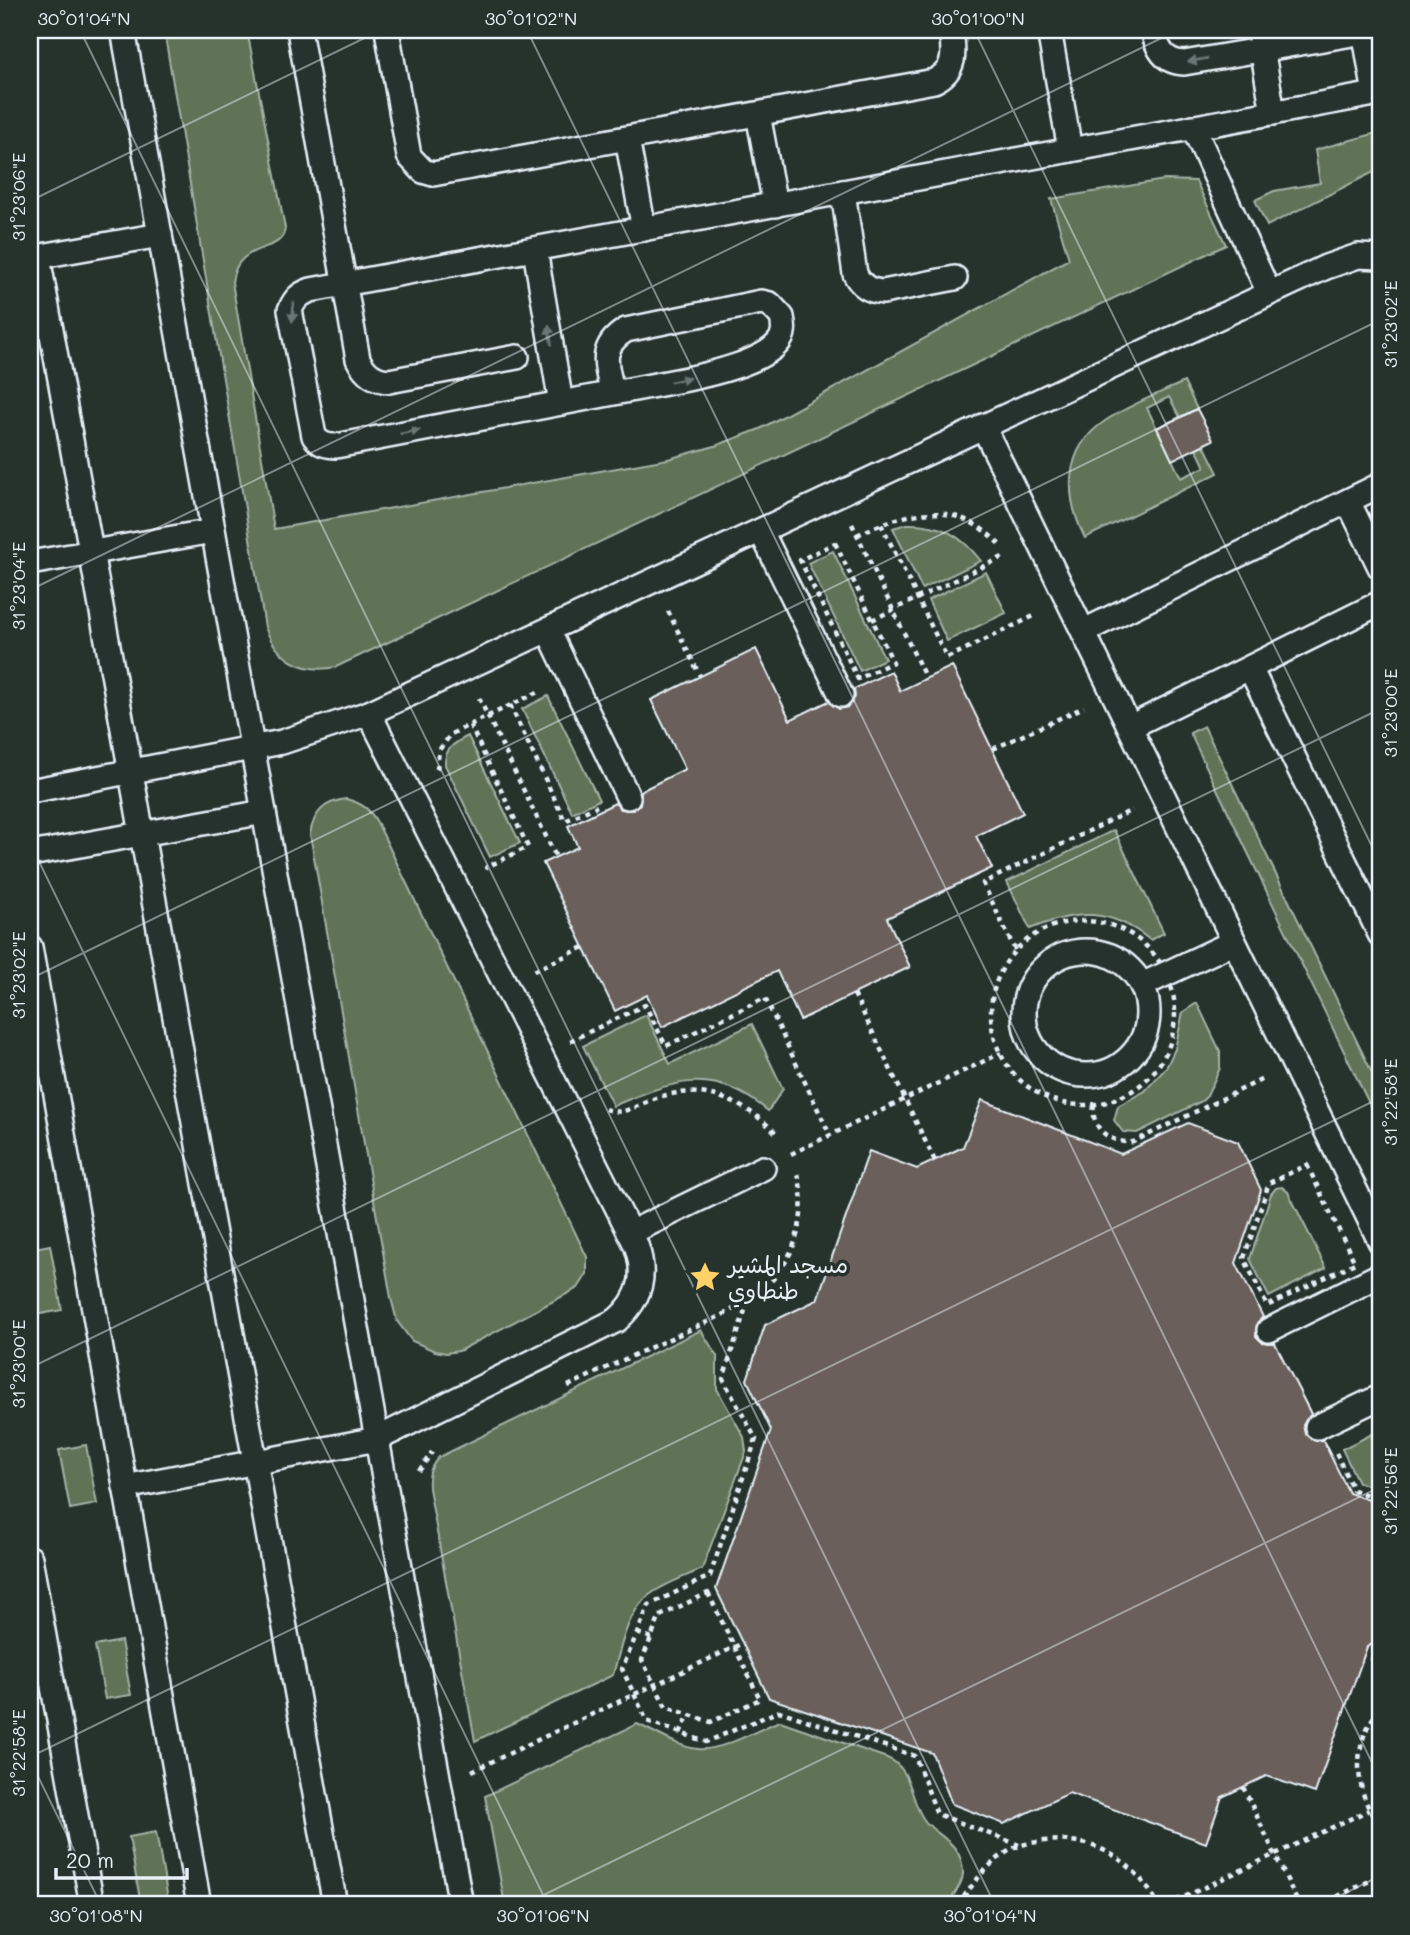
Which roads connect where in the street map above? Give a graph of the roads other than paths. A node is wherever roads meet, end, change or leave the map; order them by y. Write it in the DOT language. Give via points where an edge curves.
graph roads {
  1 [pos="123,30"];
  2 [pos="299,30"];
  3 [pos="387,30"];
  4 [pos="951,30"];
  5 [pos="1049,30"];
  6 [pos="1153,30"];
  7 [pos="1364,31"];
  8 [pos="1261,40"];
  9 [pos="1378,93"];
  10 [pos="1273,113"];
  11 [pos="758,114"];
  12 [pos="1193,127"];
  13 [pos="627,139"];
  14 [pos="1070,150"];
  15 [pos="844,192"];
  16 [pos="775,205"];
  17 [pos="644,229"];
  18 [pos="160,235"];
  19 [pos="535,250"];
  20 [pos="1380,257"];
  21 [pos="34,258"];
  22 [pos="955,278"];
  23 [pos="346,284"];
  24 [pos="1269,293"];
  25 [pos="517,357"];
  26 [pos="613,393"];
  27 [pos="561,403"];
  28 [pos="984,426"];
  29 [pos="1380,485"];
  30 [pos="1348,501"];
  31 [pos="213,531"];
  32 [pos="761,531"];
  33 [pos="92,552"];
  34 [pos="30,564"];
  35 [pos="1380,567"];
  36 [pos="1380,603"];
  37 [pos="548,630"];
  38 [pos="1084,631"];
  39 [pos="1250,668"];
  40 [pos="841,695"];
  41 [pos="369,713"];
  42 [pos="1130,727"];
  43 [pos="253,747"];
  44 [pos="131,771"];
  45 [pos="30,791"];
  46 [pos="618,799"];
  47 [pos="264,812"];
  48 [pos="142,834"];
  49 [pos="30,853"];
  50 [pos="1380,934"];
  51 [pos="1234,942"];
  52 [pos="30,947"];
  53 [pos="1142,985"];
  54 [pos="763,1168"];
  55 [pos="630,1233"];
  56 [pos="1380,1241"];
  57 [pos="1380,1275"];
  58 [pos="1269,1329"];
  59 [pos="1380,1397"];
  60 [pos="1317,1427"];
  61 [pos="377,1439"];
  62 [pos="255,1462"];
  63 [pos="125,1487"];
  64 [pos="30,1558"];
  65 [pos="92,1905"];
  66 [pos="199,1905"];
  67 [pos="335,1905"];
  68 [pos="461,1905"];
  1 -- 18 [label="lane"];
  2 -- 23 [label="lane"];
  3 -- 13 [label="lane" via="410,156 423,172 443,173"];
  4 -- 11 [label="lane" via="952,64 934,81"];
  5 -- 14 [label="lane"];
  8 -- 6 [label="lane, one-way" via="1184,63 1161,52"];
  7 -- 8 [label="lane"];
  7 -- 9 [label="lane"];
  8 -- 10 [label="lane"];
  9 -- 10 [label="lane"];
  10 -- 12 [label="lane"];
  11 -- 13 [label="lane"];
  11 -- 16 [label="lane"];
  12 -- 14 [label="lane"];
  12 -- 24 [label="lane"];
  13 -- 17 [label="lane"];
  14 -- 15 [label="lane"];
  15 -- 16 [label="lane"];
  15 -- 22 [label="lane" via="855,274 861,284 883,292"];
  16 -- 17 [label="lane"];
  17 -- 19 [label="lane"];
  18 -- 21 [label="lane"];
  18 -- 31 [label="lane"];
  19 -- 23 [label="lane"];
  27 -- 19 [label="lane, one-way"];
  20 -- 24 [label="lane" via="1341,260"];
  21 -- 33 [label="lane"];
  23 -- 25 [label="lane" via="358,359 374,377 390,381"];
  23 -- 27 [label="lane, one-way" via="302,293 290,310 318,442 336,446"];
  24 -- 28 [label="lane"];
  26 -- 26 [label="lane, one-way" via="704,375 747,361 778,344 783,335 782,317 770,304 761,302 626,330 616,336 606,358"];
  26 -- 27 [label="lane"];
  28 -- 32 [label="lane"];
  28 -- 38 [label="lane"];
  29 -- 30 [label="lane"];
  30 -- 35 [label="lane"];
  30 -- 38 [label="lane"];
  31 -- 33 [label="lane"];
  31 -- 43 [label="lane"];
  32 -- 37 [label="lane"];
  32 -- 40 [label="lane"];
  33 -- 34 [label="lane"];
  33 -- 44 [label="lane"];
  36 -- 39 [label="lane"];
  37 -- 41 [label="lane"];
  37 -- 46 [label="lane"];
  38 -- 42 [label="lane"];
  39 -- 42 [label="lane"];
  39 -- 50 [label="lane"];
  41 -- 43 [label="lane"];
  41 -- 55 [label="lane"];
  42 -- 51 [label="lane"];
  43 -- 44 [label="lane"];
  43 -- 47 [label="lane"];
  44 -- 45 [label="lane"];
  44 -- 48 [label="lane"];
  47 -- 48 [label="lane"];
  47 -- 61 [label="lane"];
  48 -- 49 [label="lane"];
  48 -- 62 [label="lane"];
  51 -- 53 [label="lane"];
  51 -- 56 [label="lane"];
  52 -- 63 [label="lane"];
  53 -- 53 [label="lane" via="1118,959 1101,952 1075,951 1050,961 1028,989 1024,1015 1029,1041 1040,1056 1070,1074 1105,1073 1135,1053 1143,1037 1148,1002"];
  54 -- 55 [label="lane"];
  55 -- 61 [label="lane" via="641,1258 641,1286 617,1320"];
  57 -- 58 [label="lane"];
  59 -- 60 [label="lane"];
  61 -- 62 [label="lane"];
  61 -- 68 [label="lane"];
  62 -- 63 [label="lane"];
  62 -- 67 [label="lane"];
  63 -- 66 [label="lane"];
  64 -- 65 [label="lane"];
}
